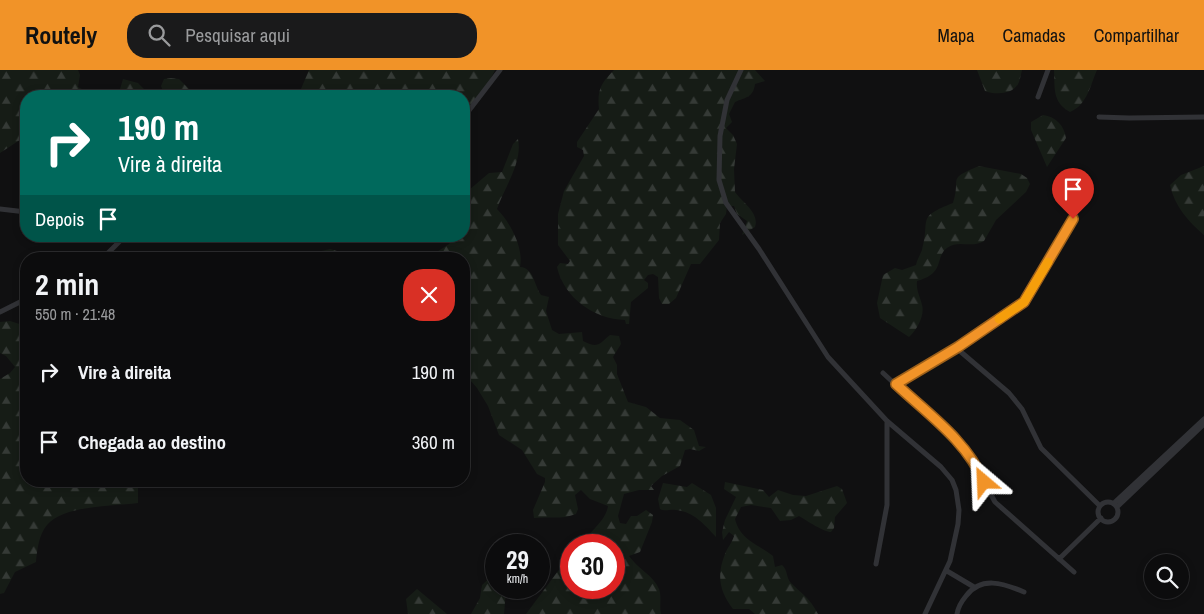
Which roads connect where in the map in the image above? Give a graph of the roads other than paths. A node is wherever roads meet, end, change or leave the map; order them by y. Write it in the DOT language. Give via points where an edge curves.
graph roads {
  1 [pos="500,70"];
  2 [pos="741,70"];
  3 [pos="1048,70"];
  4 [pos="1038,97"];
  5 [pos="470,109"];
  6 [pos="1099,116"];
  7 [pos="1204,117"];
  8 [pos="0,210"];
  9 [pos="20,212"];
  10 [pos="1076,216"];
  11 [pos="119,242"];
  12 [pos="109,252"];
  13 [pos="20,302"];
  14 [pos="0,312"];
  15 [pos="958,347"];
  16 [pos="883,373"];
  17 [pos="896,384"];
  18 [pos="1204,419"];
  19 [pos="887,421"];
  20 [pos="1204,424"];
  21 [pos="1116,505"];
  22 [pos="1100,506"];
  23 [pos="1101,518"];
  24 [pos="1059,559"];
  25 [pos="876,564"];
  26 [pos="947,571"];
  27 [pos="1074,572"];
  28 [pos="974,587"];
  29 [pos="1024,592"];
  30 [pos="925,614"];
  31 [pos="957,614"];
  1 -- 5 [label="street"];
  2 -- 19 [label="street" via="722,116 719,180 724,198 828,357"];
  3 -- 4 [label="street"];
  6 -- 7 [label="street"];
  8 -- 9 [label="street"];
  10 -- 15 [label="street" via="1024,302"];
  11 -- 12 [label="street"];
  13 -- 14 [label="street"];
  15 -- 17 [label="street"];
  15 -- 22 [label="street" via="1010,394 1022,409 1041,448"];
  16 -- 17 [label="street"];
  17 -- 24 [label="street" via="967,451 995,502"];
  18 -- 21 [label="street"];
  19 -- 25 [label="street" via="887,505"];
  19 -- 26 [label="street" via="931,457 952,480 959,510"];
  20 -- 21 [label="street"];
  21 -- 22 [label="street" via="1106,502"];
  21 -- 23 [label="street" via="1118,514 1113,520"];
  22 -- 23 [label="street" via="1098,514"];
  23 -- 24 [label="street"];
  24 -- 27 [label="street"];
  26 -- 28 [label="street"];
  26 -- 30 [label="street"];
  28 -- 29 [label="street" via="994,582"];
  28 -- 31 [label="street" via="960,604"];
}
